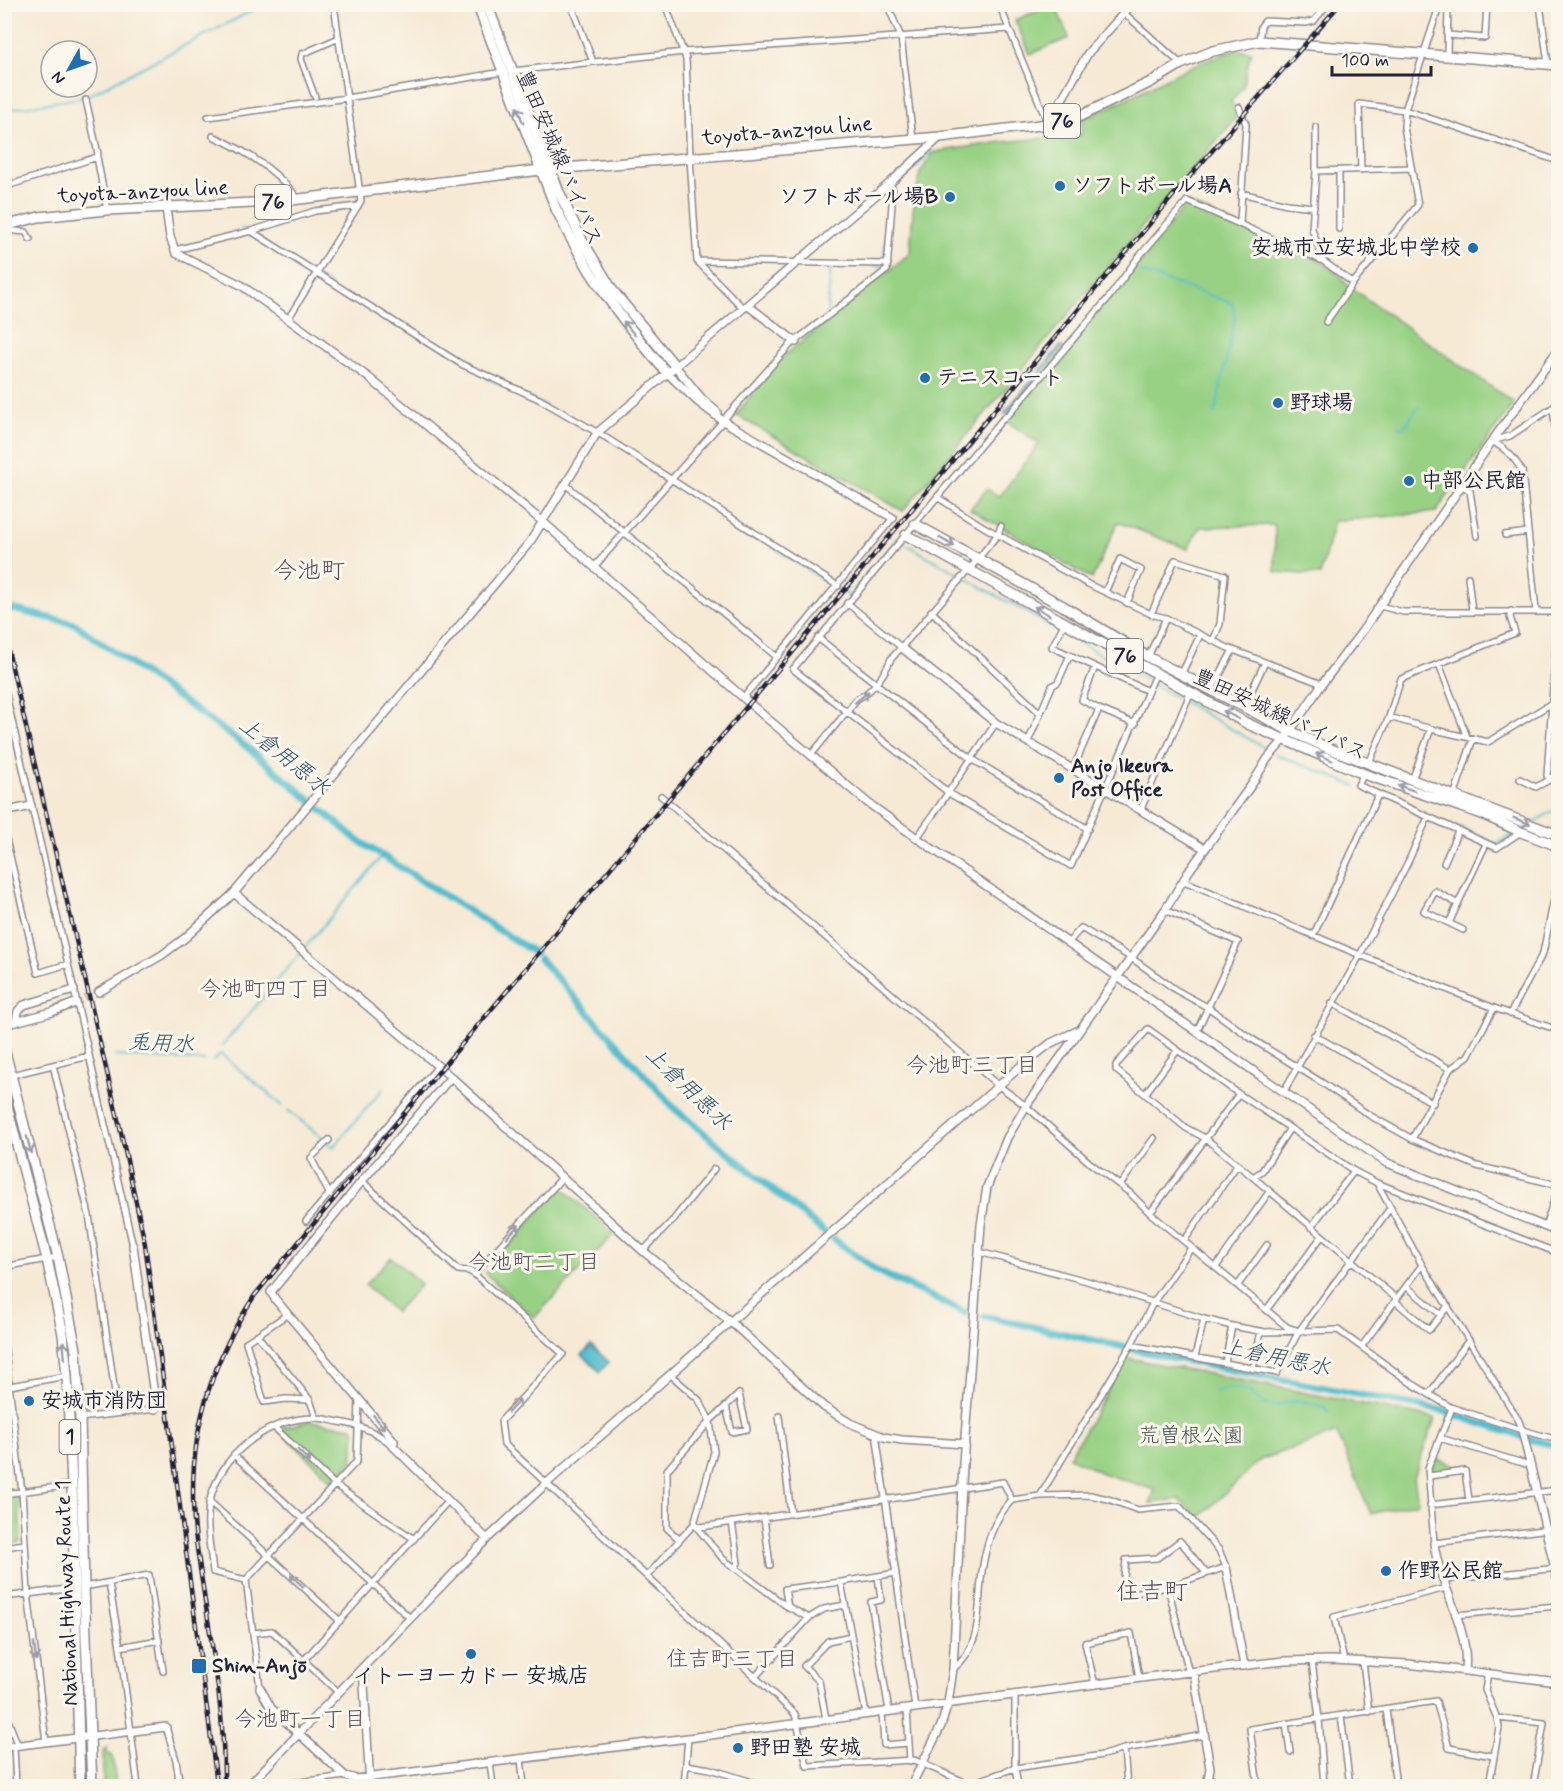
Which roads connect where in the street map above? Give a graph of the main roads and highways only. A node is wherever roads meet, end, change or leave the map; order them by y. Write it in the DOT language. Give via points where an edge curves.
graph roads {
  1 [pos="477,4"];
  2 [pos="487,4"];
  3 [pos="1558,65"];
  4 [pos="508,72"];
  5 [pos="546,170"];
  6 [pos="4,228"];
  7 [pos="675,366"];
  8 [pos="667,373"];
  9 [pos="915,524"];
  10 [pos="906,535"];
  11 [pos="1558,835"];
  12 [pos="1558,846"];
  13 [pos="4,1048"];
  14 [pos="4,1095"];
  15 [pos="80,1587"];
  16 [pos="80,1786"];
  17 [pos="92,1786"];
  1 -- 4 [label="main road, 豊田安城線バイパス"];
  2 -- 4 [label="main road, 豊田安城線バイパス"];
  3 -- 5 [label="main road, toyota-anzyou line / 76" via="1259,41 1213,51 1074,119 1048,124 940,137"];
  4 -- 5 [label="main road, 豊田安城線バイパス"];
  5 -- 6 [label="main road, toyota-anzyou line / 76" via="298,199 39,217"];
  5 -- 7 [label="main road, 豊田安城線バイパス" via="601,273"];
  8 -- 5 [label="main road, 豊田安城線バイパス, one-way" via="592,278 571,240"];
  9 -- 11 [label="main road, 豊田安城線バイパス / 76, one-way" via="1148,657 1290,731"];
  12 -- 10 [label="main road, 豊田安城線バイパス / 76, one-way" via="1482,814 1364,774 1248,724"];
  13 -- 15 [label="main road, National Highway Route 1 / 1, one-way" via="58,1257 76,1350"];
  15 -- 14 [label="main road, National Highway Route 1 / 1, one-way" via="63,1334"];
  15 -- 16 [label="main road, National Highway Route 1 / 1"];
  15 -- 17 [label="main road, National Highway Route 1 / 1"];
}
